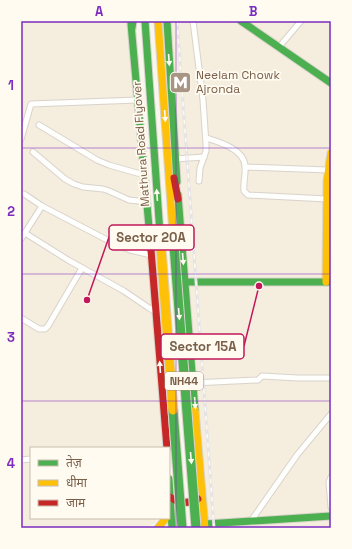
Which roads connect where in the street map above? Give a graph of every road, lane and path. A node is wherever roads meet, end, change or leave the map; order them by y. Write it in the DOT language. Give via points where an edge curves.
graph roads {
  1 [pos="145,21"];
  2 [pos="158,21"];
  3 [pos="167,21"];
  4 [pos="193,21"];
  5 [pos="241,21"];
  6 [pos="301,21"];
  7 [pos="132,23"];
  8 [pos="278,47"];
  9 [pos="331,83"];
  10 [pos="138,100"];
  11 [pos="39,125"];
  12 [pos="206,138"];
  13 [pos="21,139"];
  14 [pos="167,142"];
  15 [pos="33,152"];
  16 [pos="331,153"];
  17 [pos="204,157"];
  18 [pos="175,159"];
  19 [pos="245,167"];
  20 [pos="328,170"];
  21 [pos="144,175"];
  22 [pos="199,181"];
  23 [pos="24,194"];
  24 [pos="178,199"];
  25 [pos="327,199"];
  26 [pos="146,202"];
  27 [pos="42,206"];
  28 [pos="25,233"];
  29 [pos="21,239"];
  30 [pos="151,255"];
  31 [pos="82,268"];
  32 [pos="185,282"];
  33 [pos="329,282"];
  34 [pos="156,312"];
  35 [pos="21,318"];
  36 [pos="331,378"];
  37 [pos="193,383"];
  38 [pos="331,414"];
  39 [pos="167,447"];
  40 [pos="331,477"];
  41 [pos="202,494"];
  42 [pos="170,503"];
  43 [pos="331,507"];
  44 [pos="331,516"];
  45 [pos="165,519"];
  46 [pos="251,521"];
  47 [pos="202,527"];
  48 [pos="158,528"];
  49 [pos="172,528"];
  50 [pos="182,528"];
  50 -- 1 [label="main road, Mathura Road Flyover / NH44, one-way, bridge"];
  2 -- 14 [label="main road, NH44, one-way"];
  3 -- 18 [label="main road, one-way"];
  4 -- 12 [label="street"];
  5 -- 8 [label="main road"];
  6 -- 8 [label="street"];
  7 -- 10 [label="main road"];
  8 -- 9 [label="main road"];
  10 -- 13 [label="street" via="32,104"];
  10 -- 21 [label="main road"];
  11 -- 21 [label="street" via="98,160"];
  12 -- 17 [label="street"];
  12 -- 19 [label="street" via="222,143 238,153 245,160"];
  14 -- 24 [label="main road"];
  14 -- 47 [label="main road, NH44, one-way, bridge" via="173,233"];
  15 -- 26 [label="street" via="65,179 83,188 103,189 129,200"];
  16 -- 20 [label="main road"];
  17 -- 18 [label="street"];
  17 -- 22 [label="street"];
  18 -- 24 [label="main road"];
  19 -- 20 [label="street"];
  19 -- 25 [label="street" via="244,191 248,195"];
  20 -- 25 [label="main road"];
  21 -- 26 [label="main road"];
  23 -- 27 [label="street"];
  24 -- 32 [label="main road, one-way"];
  25 -- 33 [label="main road"];
  26 -- 30 [label="main road"];
  27 -- 28 [label="street"];
  27 -- 30 [label="street" via="113,243"];
  28 -- 29 [label="street"];
  28 -- 31 [label="street"];
  30 -- 34 [label="main road"];
  31 -- 34 [label="street"];
  31 -- 35 [label="street" via="45,329 39,329"];
  32 -- 33 [label="main road"];
  32 -- 37 [label="main road"];
  39 -- 34 [label="main road, one-way"];
  36 -- 37 [label="street" via="262,376 258,380"];
  37 -- 41 [label="main road, one-way"];
  38 -- 46 [label="street" via="297,454"];
  40 -- 43 [label="street"];
  41 -- 42 [label="main road" via="199,499 186,503"];
  41 -- 47 [label="main road"];
  42 -- 49 [label="main road"];
  44 -- 46 [label="main road"];
  45 -- 48 [label="main road"];
  46 -- 47 [label="main road"];
}
